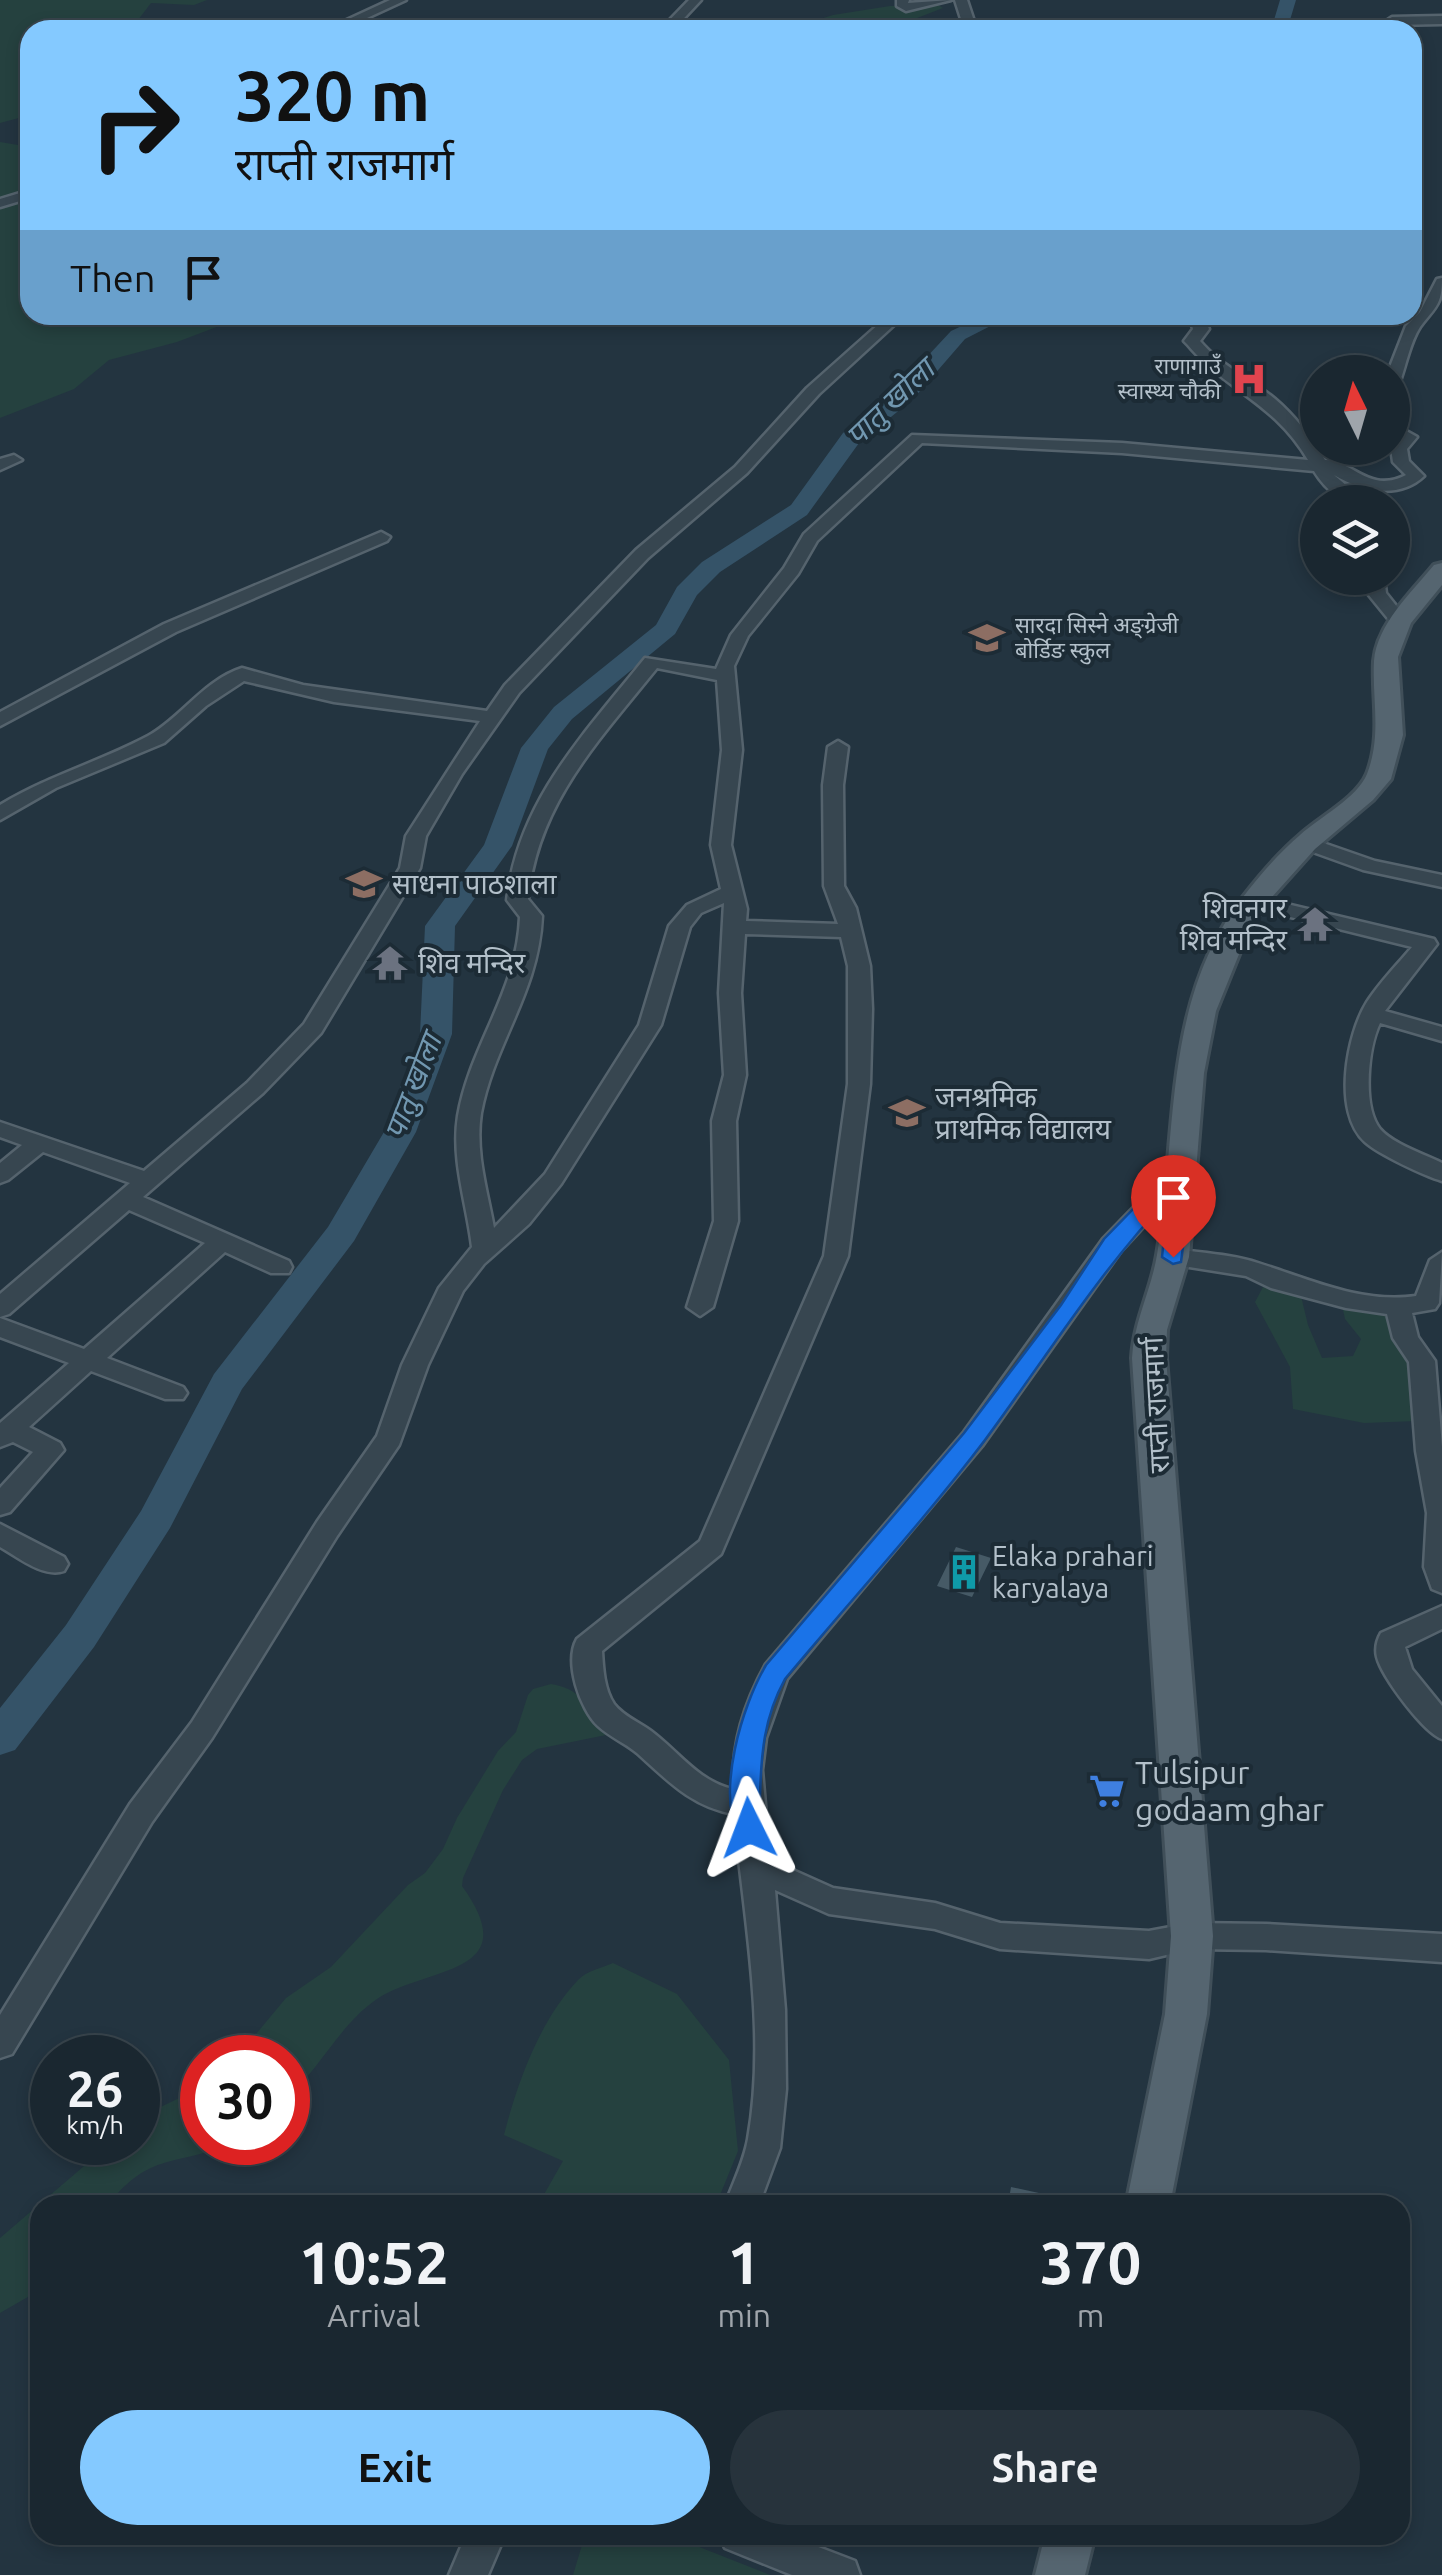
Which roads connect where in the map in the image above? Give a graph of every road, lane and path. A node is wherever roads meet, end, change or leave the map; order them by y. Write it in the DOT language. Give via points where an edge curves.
graph roads {
  1 [pos="400,0"];
  2 [pos="695,0"];
  3 [pos="903,0"];
  4 [pos="945,0"];
  5 [pos="354,20"];
  6 [pos="676,20"];
  7 [pos="1442,282"];
  8 [pos="1422,318"];
  9 [pos="887,325"];
  10 [pos="1200,325"];
  11 [pos="1414,325"];
  12 [pos="1402,355"];
  13 [pos="1300,434"];
  14 [pos="1300,461"];
  15 [pos="1318,465"];
  16 [pos="1323,465"];
  17 [pos="1404,465"];
  18 [pos="1333,485"];
  19 [pos="381,537"];
  20 [pos="1442,570"];
  21 [pos="1378,595"];
  22 [pos="1400,622"];
  23 [pos="724,676"];
  24 [pos="490,717"];
  25 [pos="0,720"];
  26 [pos="838,747"];
  27 [pos="0,814"];
  28 [pos="1306,843"];
  29 [pos="1442,881"];
  30 [pos="732,892"];
  31 [pos="1253,902"];
  32 [pos="735,927"];
  33 [pos="849,931"];
  34 [pos="1372,1014"];
  35 [pos="1442,1034"];
  36 [pos="0,1129"];
  37 [pos="42,1141"];
  38 [pos="1182,1171"];
  39 [pos="1442,1173"];
  40 [pos="0,1176"];
  41 [pos="146,1180"];
  42 [pos="126,1199"];
  43 [pos="220,1243"];
  44 [pos="485,1249"];
  45 [pos="1173,1257"];
  46 [pos="1442,1260"];
  47 [pos="280,1268"];
  48 [pos="1398,1307"];
  49 [pos="0,1308"];
  50 [pos="700,1308"];
  51 [pos="0,1327"];
  52 [pos="89,1363"];
  53 [pos="174,1393"];
  54 [pos="5,1434"];
  55 [pos="0,1506"];
  56 [pos="0,1534"];
  57 [pos="54,1564"];
  58 [pos="1442,1582"];
  59 [pos="1442,1617"];
  60 [pos="1442,1727"];
  61 [pos="746,1803"];
  62 [pos="752,1854"];
  63 [pos="1192,1936"];
  64 [pos="1442,1948"];
  65 [pos="0,2044"];
  66 [pos="746,2195"];
  67 [pos="1150,2195"];
  68 [pos="482,2545"];
  69 [pos="764,2545"];
  70 [pos="1068,2545"];
  71 [pos="468,2575"];
  72 [pos="841,2575"];
  73 [pos="1060,2575"];
  1 -- 5 [label="street"];
  2 -- 6 [label="street"];
  3 -- 4 [label="street" via="906,6"];
  7 -- 8 [label="street"];
  9 -- 24 [label="street" via="742,470 642,554"];
  10 -- 13 [label="street" via="1192,340 1200,353 1268,400"];
  11 -- 12 [label="street"];
  14 -- 23 [label="street" via="918,438 810,538 785,581 740,634"];
  15 -- 18 [label="street"];
  16 -- 17 [label="street" via="1356,480 1396,486 1416,476"];
  19 -- 25 [label="street" via="170,628"];
  20 -- 22 [label="main road, राप्ती राजमार्ग"];
  21 -- 22 [label="street"];
  22 -- 28 [label="main road, राप्ती राजमार्ग" via="1386,657 1390,735 1378,779"];
  23 -- 30 [label="street" via="732,750 721,845"];
  23 -- 44 [label="street" via="652,662 559,783 525,840 517,900 531,916 530,952 469,1116"];
  24 -- 27 [label="street" via="288,691 242,674 158,739 50,784"];
  24 -- 41 [label="street" via="416,836 410,868 313,1028 255,1088"];
  26 -- 33 [label="street" via="834,886"];
  28 -- 29 [label="street"];
  28 -- 31 [label="main road, राप्ती राजमार्ग"];
  30 -- 32 [label="street"];
  30 -- 44 [label="street" via="694,909 680,926 650,1025 615,1085 553,1178"];
  31 -- 34 [label="street" via="1426,944"];
  31 -- 38 [label="main road, राप्ती राजमार्ग" via="1232,937 1194,1039"];
  32 -- 33 [label="street"];
  32 -- 50 [label="street" via="735,1076 724,1121 726,1221"];
  33 -- 61 [label="street" via="858,966 859,1084 836,1256 710,1547 587,1647 589,1679 604,1713 702,1794"];
  34 -- 35 [label="street"];
  34 -- 39 [label="street" via="1357,1054 1361,1116 1373,1137"];
  36 -- 37 [label="street"];
  37 -- 40 [label="street"];
  37 -- 41 [label="street"];
  38 -- 45 [label="main road, राप्ती राजमार्ग"];
  38 -- 61 [label="street" via="1112,1244 972,1439 776,1672 749,1736"];
  41 -- 42 [label="street"];
  42 -- 43 [label="street"];
  42 -- 49 [label="street"];
  43 -- 47 [label="street"];
  43 -- 52 [label="street"];
  44 -- 65 [label="street" via="452,1288 390,1438 141,1814"];
  45 -- 48 [label="street" via="1251,1269 1346,1300"];
  45 -- 63 [label="main road, राप्ती राजमार्ग" via="1150,1330 1149,1358"];
  46 -- 48 [label="street" via="1426,1303"];
  48 -- 58 [label="street" via="1406,1338 1422,1362 1441,1514"];
  51 -- 52 [label="street"];
  52 -- 53 [label="street"];
  52 -- 54 [label="street"];
  54 -- 55 [label="street" via="51,1450"];
  56 -- 57 [label="street"];
  59 -- 60 [label="street" via="1391,1640 1391,1658"];
  61 -- 62 [label="street"];
  62 -- 63 [label="street" via="784,1880 829,1901 934,1916 1000,1936 1149,1945"];
  62 -- 66 [label="street" via="764,1932 768,2092 764,2143"];
  63 -- 64 [label="street"];
  63 -- 67 [label="main road, राप्ती राजमार्ग" via="1186,2014"];
  68 -- 71 [label="street"];
  69 -- 72 [label="street"];
  70 -- 73 [label="main road"];
}
